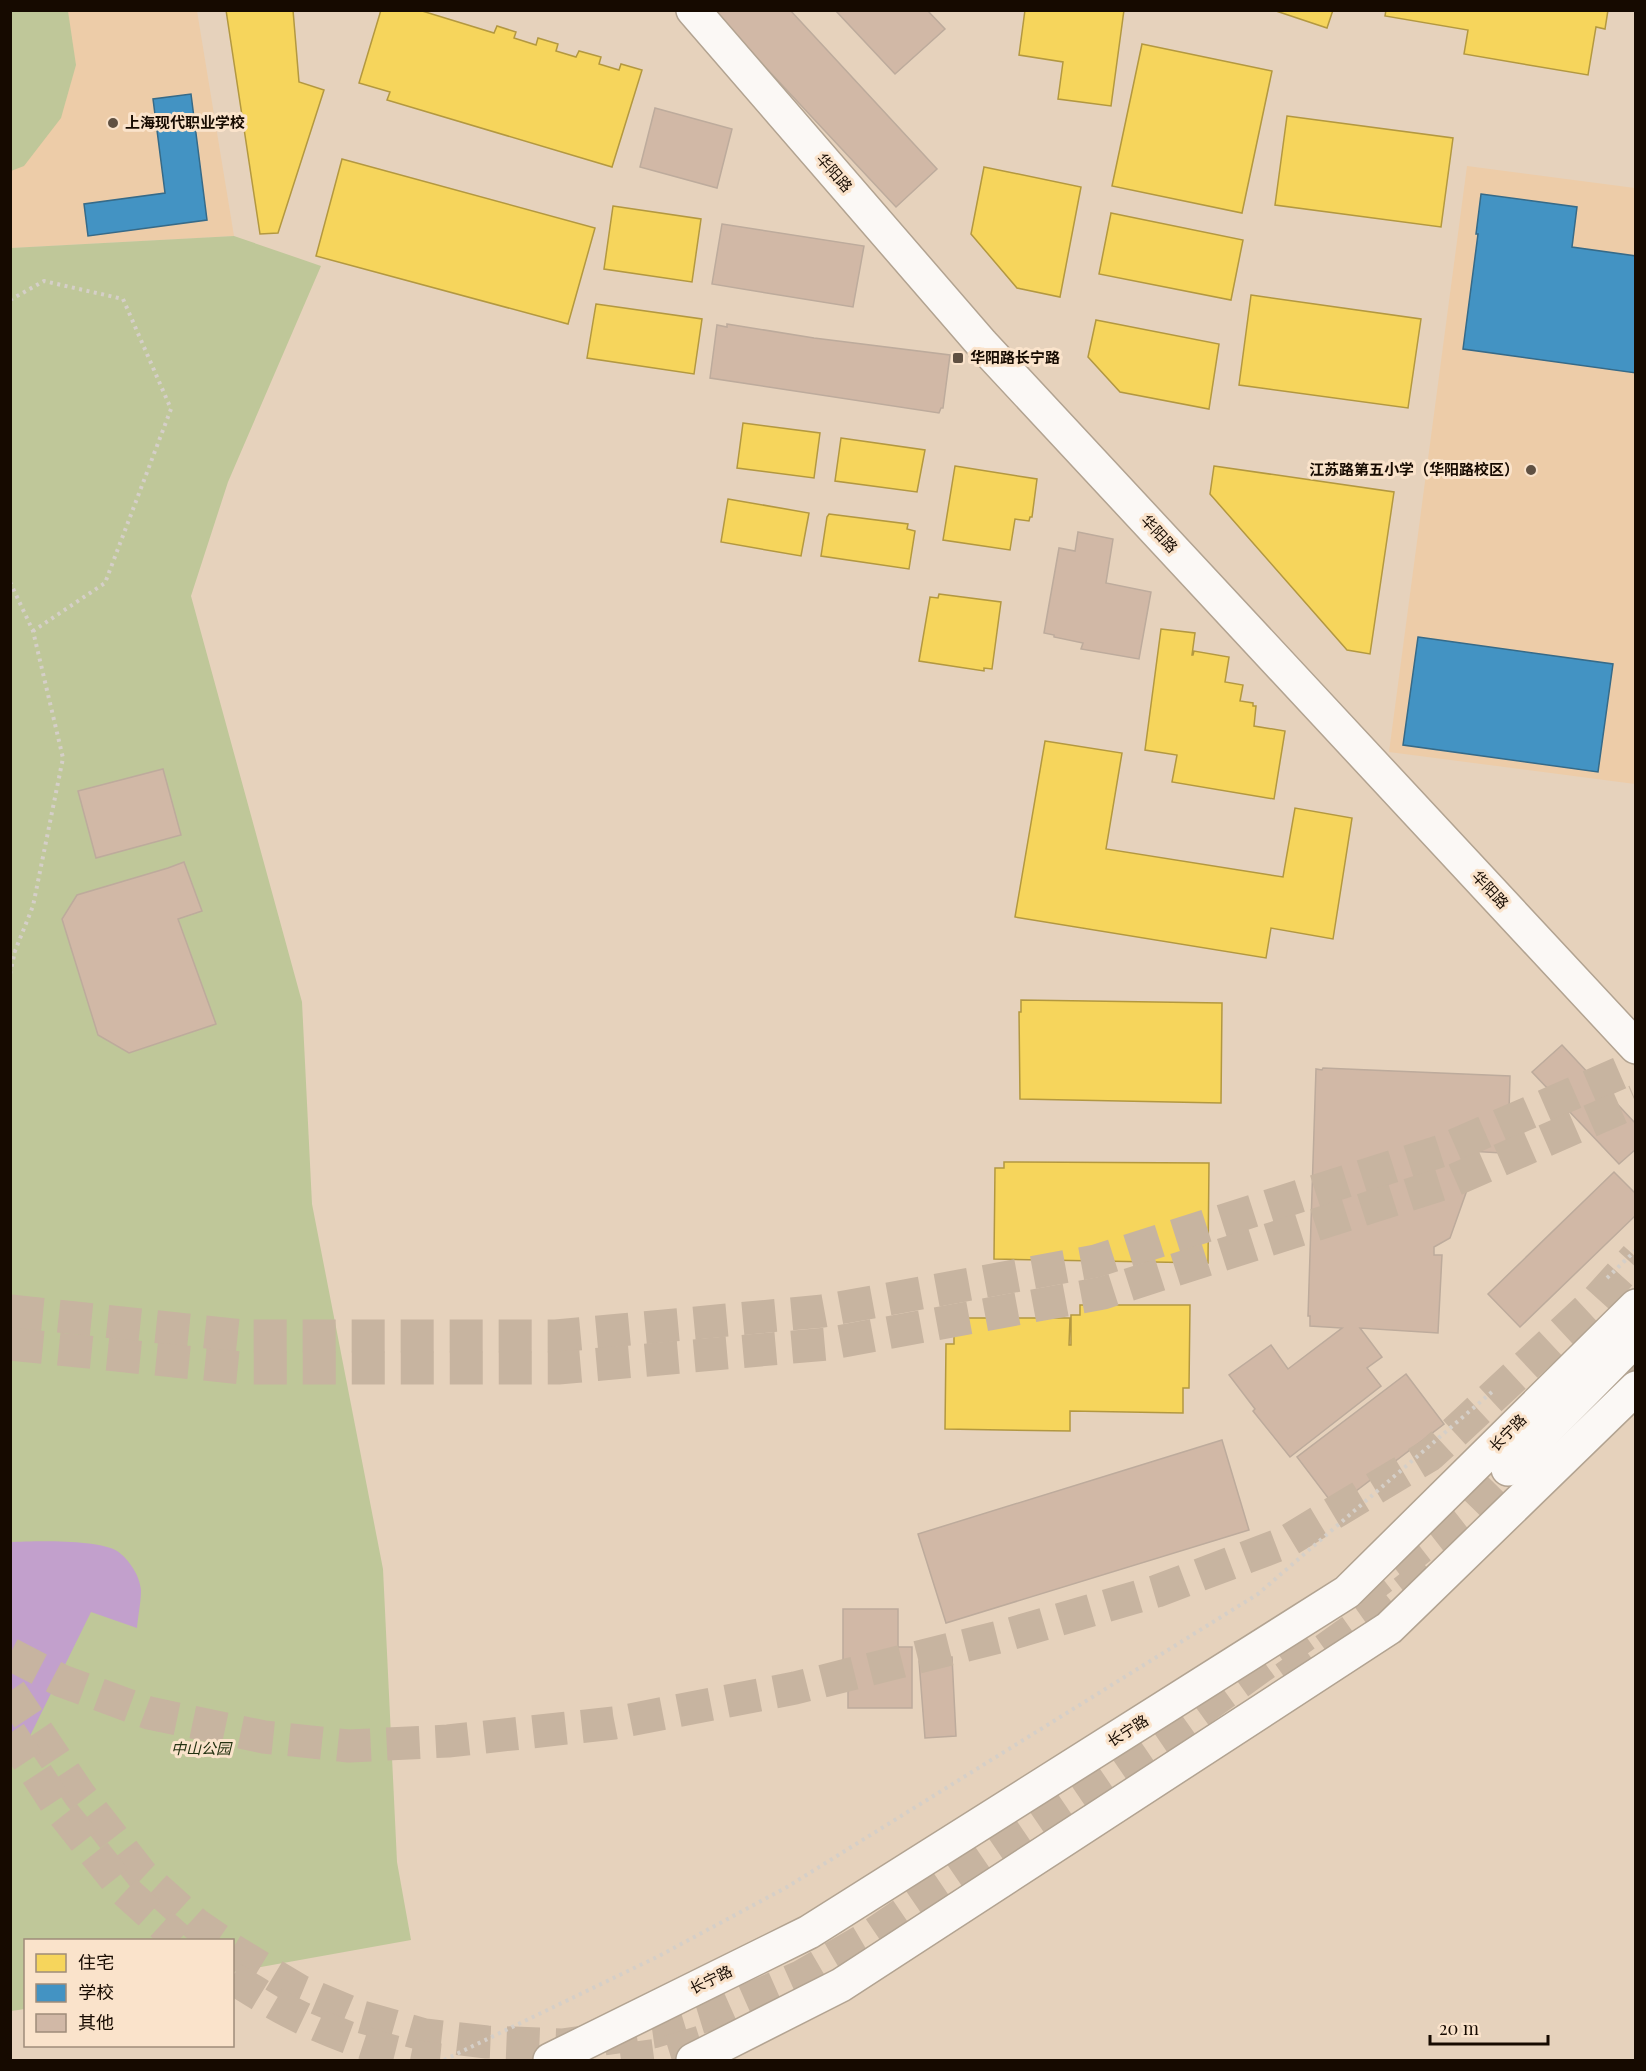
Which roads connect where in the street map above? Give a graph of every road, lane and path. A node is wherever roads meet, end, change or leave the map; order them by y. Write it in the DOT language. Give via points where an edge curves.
graph roads {
  1 [pos="693,10"];
  2 [pos="10,300"];
  3 [pos="10,582"];
  4 [pos="33,631"];
  5 [pos="13,950"];
  6 [pos="10,974"];
  7 [pos="1635,1047"];
  8 [pos="1635,1250"];
  9 [pos="1603,1283"];
  10 [pos="1635,1306"];
  11 [pos="1635,1339"];
  12 [pos="1497,1388"];
  13 [pos="1635,1388"];
  14 [pos="1508,1469"];
  15 [pos="444,2061"];
  16 [pos="550,2061"];
  17 [pos="693,2061"];
  1 -- 7 [label="main road, 华阳路" via="982,344"];
  2 -- 4 [label="path" via="44,280 123,299 171,409 105,583"];
  3 -- 4 [label="path"];
  4 -- 5 [label="path" via="63,758 33,906"];
  5 -- 6 [label="path"];
  8 -- 9 [label="path"];
  10 -- 16 [label="main road, 长宁路" via="1347,1592 809,1932"];
  11 -- 14 [label="main road"];
  12 -- 15 [label="path" via="1258,1594 787,1887 659,1956"];
  13 -- 17 [label="main road" via="1389,1628 841,1985"];
}
